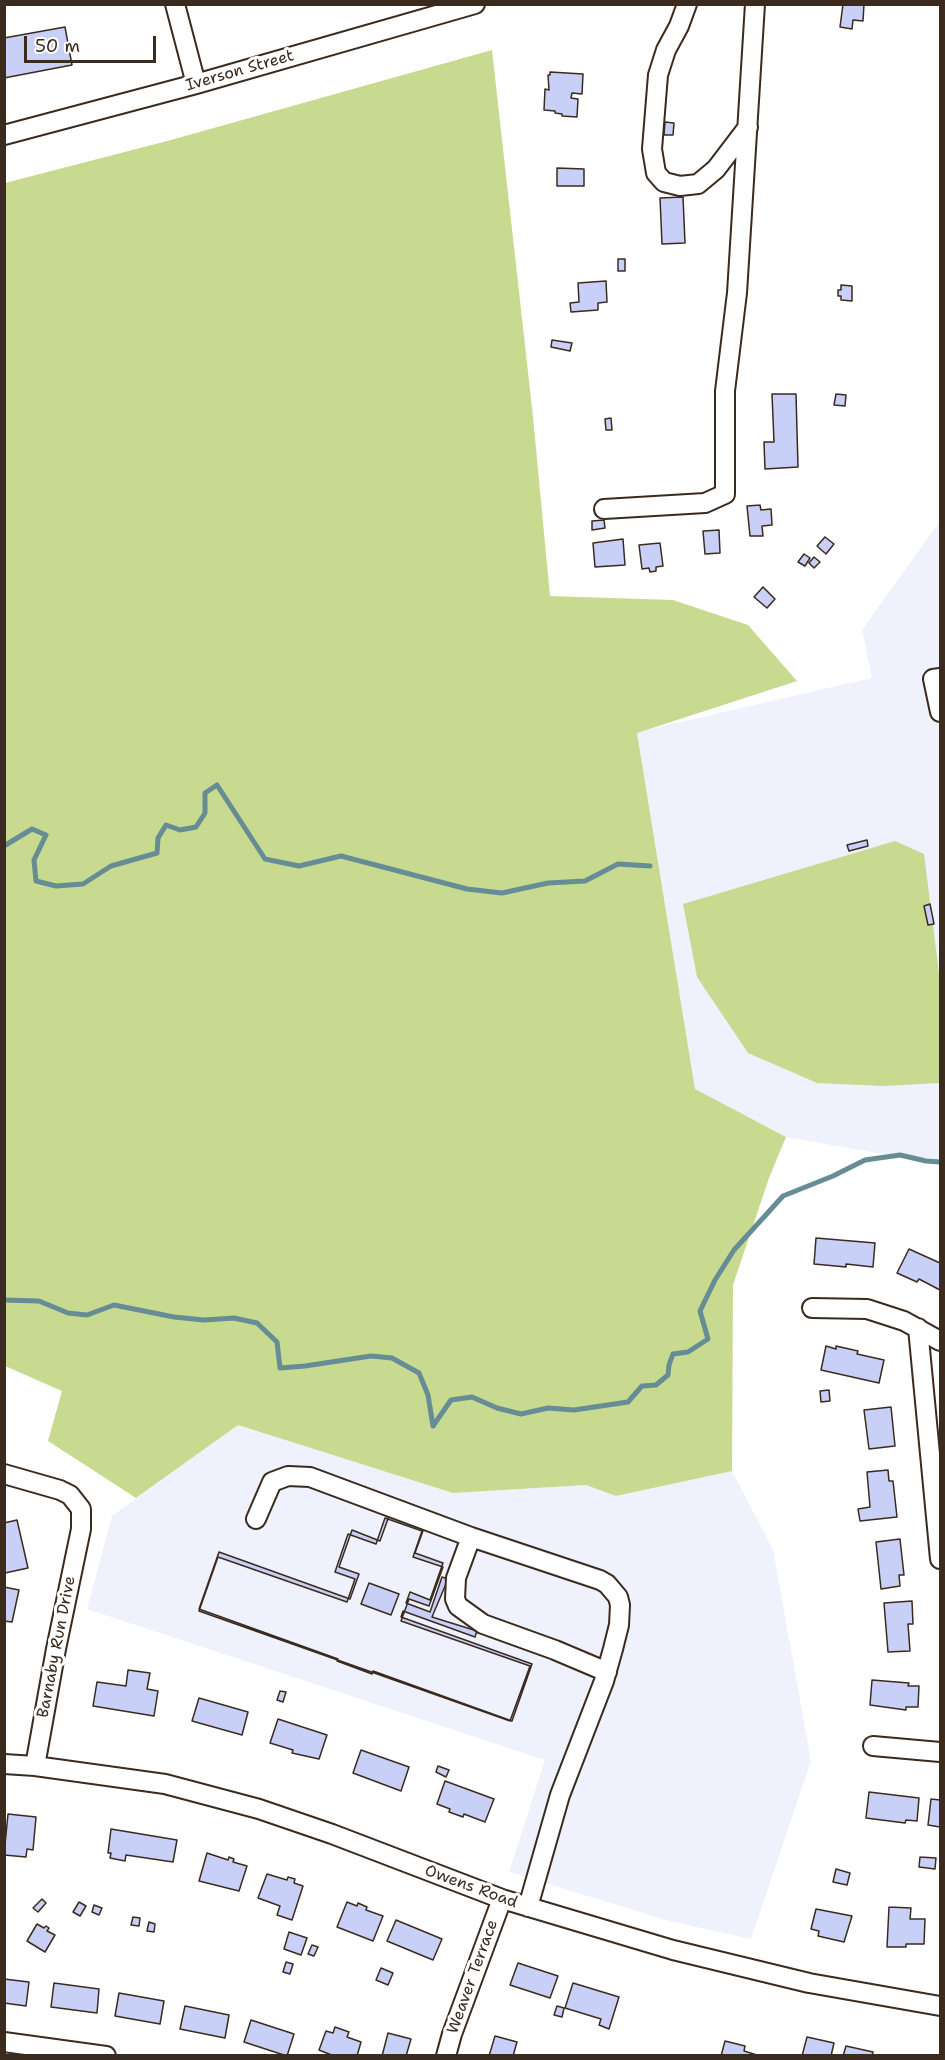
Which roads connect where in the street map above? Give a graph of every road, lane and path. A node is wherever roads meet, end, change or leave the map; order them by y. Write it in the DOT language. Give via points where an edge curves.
graph roads {
  1 [pos="175,4"];
  2 [pos="475,4"];
  3 [pos="687,4"];
  4 [pos="756,4"];
  5 [pos="196,84"];
  6 [pos="748,127"];
  7 [pos="4,135"];
  8 [pos="604,509"];
  9 [pos="940,678"];
  10 [pos="940,712"];
  11 [pos="812,1308"];
  12 [pos="918,1328"];
  13 [pos="940,1341"];
  14 [pos="4,1474"];
  15 [pos="256,1519"];
  16 [pos="471,1537"];
  17 [pos="940,1559"];
  18 [pos="607,1672"];
  19 [pos="873,1746"];
  20 [pos="940,1752"];
  21 [pos="4,1764"];
  22 [pos="35,1766"];
  23 [pos="502,1899"];
  24 [pos="528,1907"];
  25 [pos="940,2006"];
  26 [pos="4,2042"];
  27 [pos="106,2055"];
  28 [pos="447,2055"];
  1 -- 5 [label="street"];
  2 -- 5 [label="street, Iverson Street"];
  3 -- 6 [label="street" via="658,75 652,149 656,173 664,182 680,186 698,184 716,169"];
  4 -- 6 [label="street"];
  5 -- 7 [label="street, Iverson Street"];
  6 -- 8 [label="street" via="737,293 724,391 725,494 705,503"];
  9 -- 10 [label="street" via="933,679"];
  11 -- 12 [label="street" via="867,1309"];
  12 -- 13 [label="street"];
  12 -- 17 [label="street"];
  14 -- 22 [label="street, Barnaby Run Drive" via="60,1490 70,1495 81,1509 81,1529"];
  15 -- 16 [label="street" via="272,1482 288,1476 310,1477"];
  16 -- 18 [label="street" via="456,1578 458,1606 483,1624"];
  16 -- 18 [label="street" via="607,1584 620,1605 620,1625"];
  18 -- 24 [label="street" via="560,1795"];
  19 -- 20 [label="street"];
  21 -- 22 [label="street, Owens Road"];
  22 -- 23 [label="street, Owens Road" via="165,1784 259,1809"];
  23 -- 24 [label="street, Owens Road"];
  23 -- 28 [label="street, Weaver Terrace"];
  24 -- 25 [label="street, Owens Road" via="673,1950 798,1981"];
  26 -- 27 [label="street"];
}
